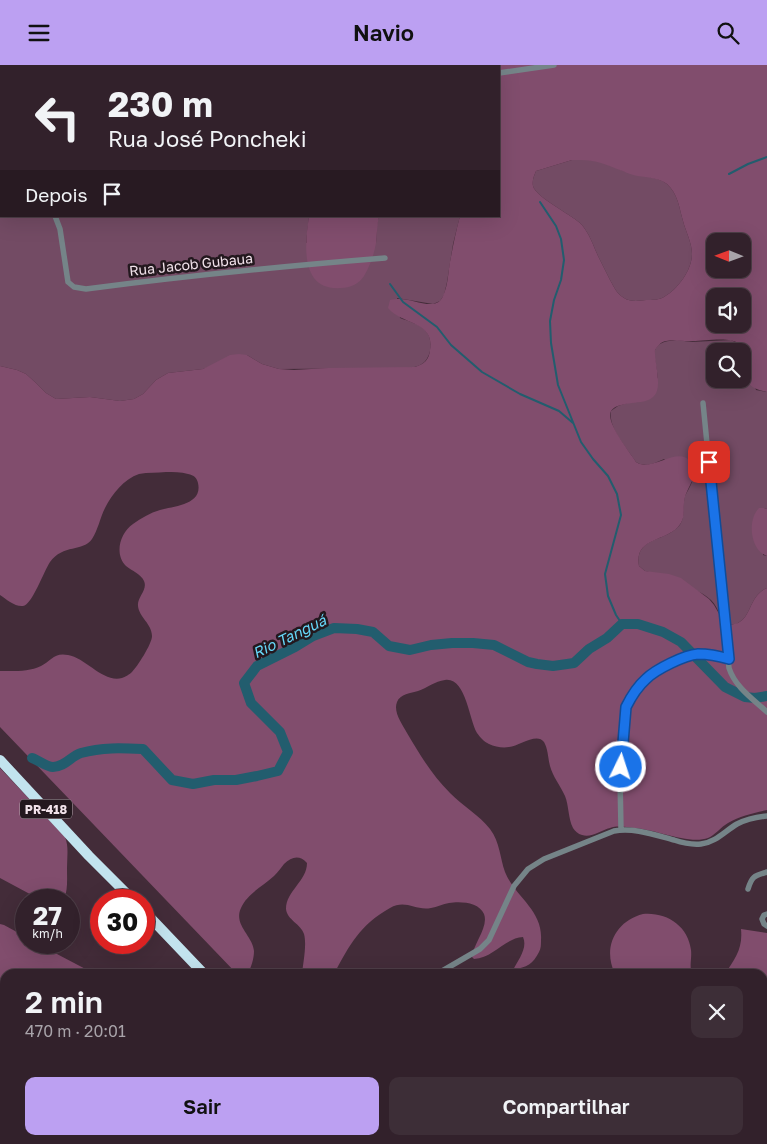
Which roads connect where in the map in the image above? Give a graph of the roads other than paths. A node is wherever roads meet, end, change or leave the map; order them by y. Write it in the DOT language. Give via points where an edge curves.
graph roads {
  1 [pos="554,65"];
  2 [pos="500,73"];
  3 [pos="55,217"];
  4 [pos="385,258"];
  5 [pos="703,403"];
  6 [pos="729,659"];
  7 [pos="767,712"];
  8 [pos="0,760"];
  9 [pos="767,816"];
  10 [pos="621,829"];
  11 [pos="767,872"];
  12 [pos="122,889"];
  13 [pos="748,889"];
  14 [pos="767,914"];
  15 [pos="155,923"];
  16 [pos="766,925"];
  17 [pos="199,969"];
  18 [pos="445,969"];
  1 -- 2 [label="street"];
  3 -- 4 [label="street, Rua Jacob Gubaua" via="68,282 86,289"];
  5 -- 6 [label="street"];
  6 -- 7 [label="street" via="732,678"];
  6 -- 10 [label="street" via="698,654 686,656 647,678 629,700 620,778"];
  8 -- 12 [label="highway, PR-418"];
  9 -- 10 [label="street" via="738,823 712,841 700,844"];
  10 -- 18 [label="street" via="544,859 528,869 514,886 489,940 480,949"];
  11 -- 13 [label="street" via="751,879"];
  14 -- 16 [label="street" via="762,919"];
  15 -- 17 [label="highway"];
}
